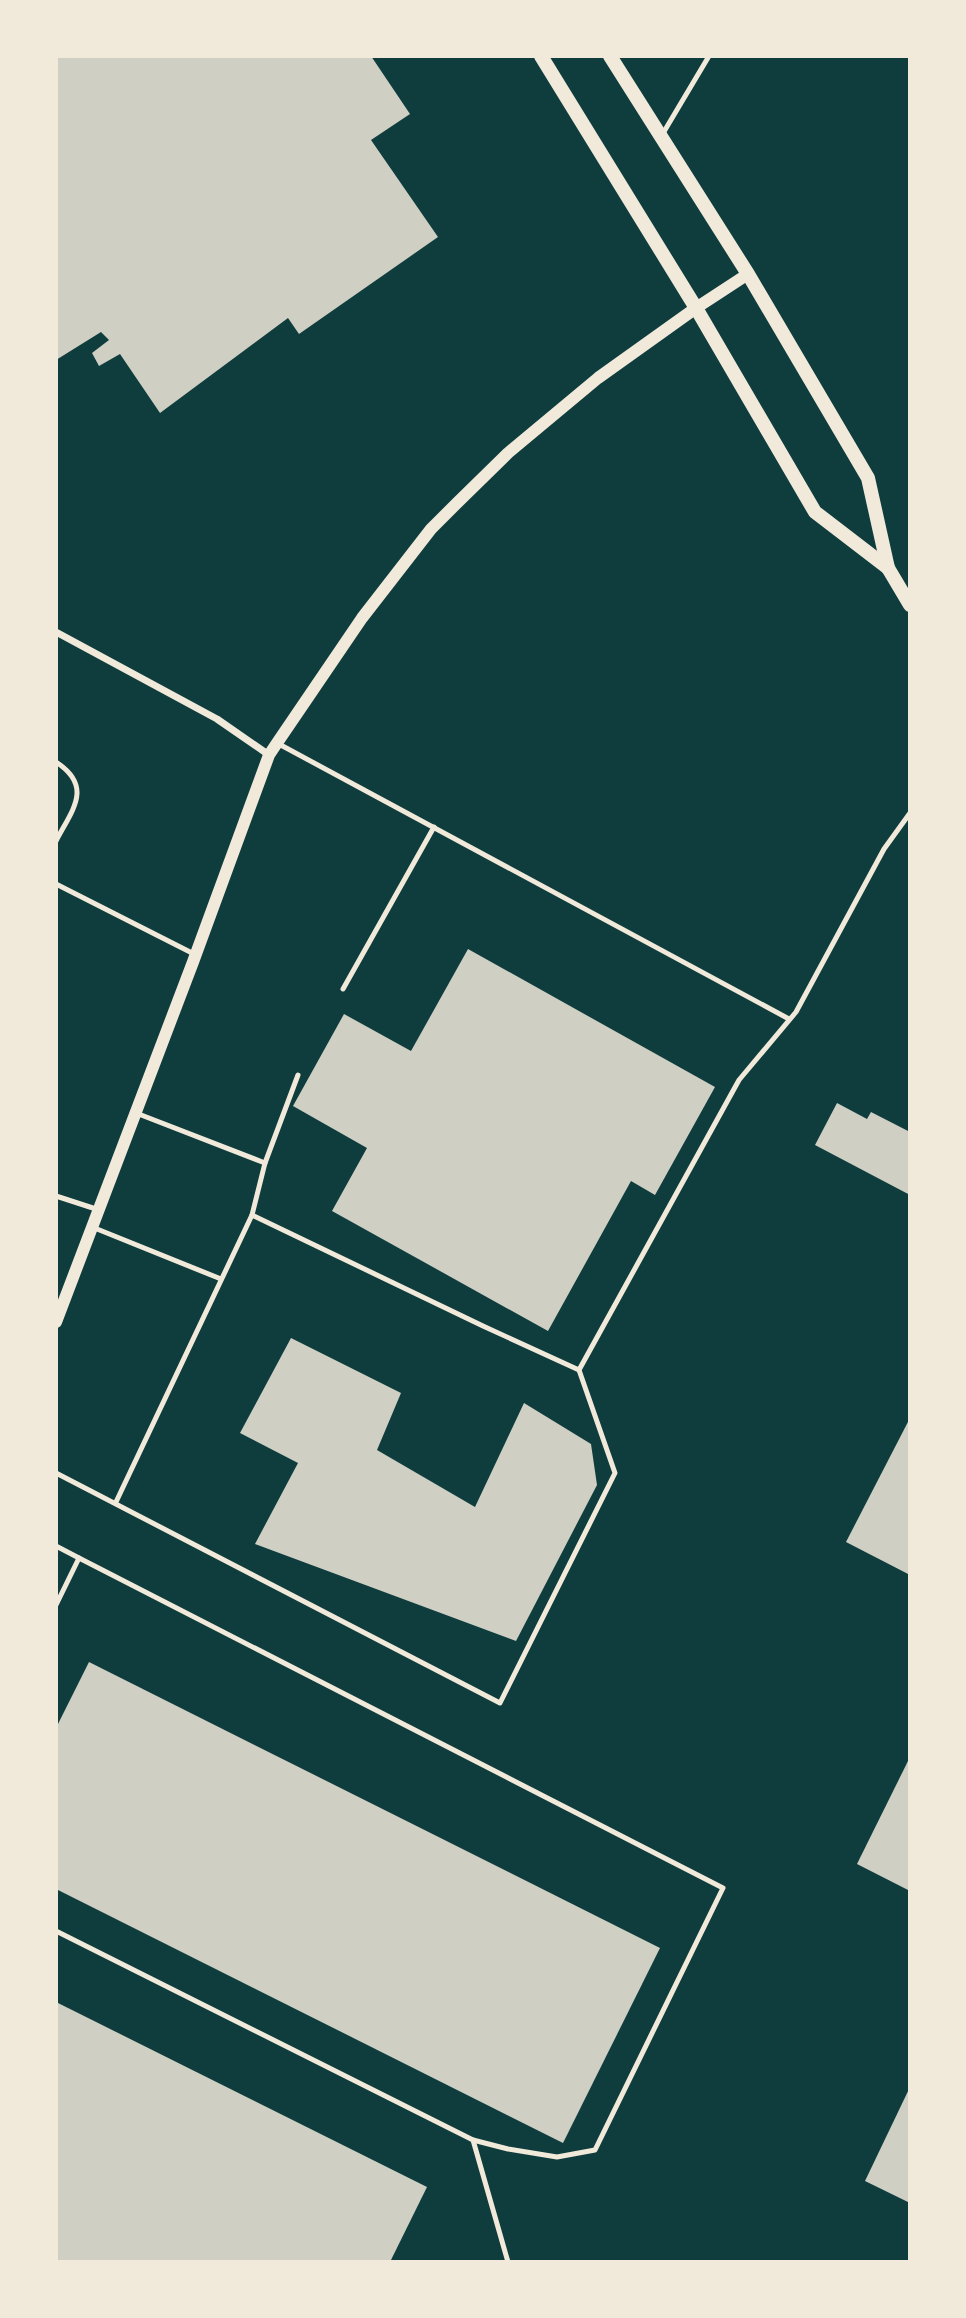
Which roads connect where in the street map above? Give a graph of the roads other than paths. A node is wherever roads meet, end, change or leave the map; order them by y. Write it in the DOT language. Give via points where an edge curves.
graph roads {
  1 [pos="541,56"];
  2 [pos="610,56"];
  3 [pos="709,56"];
  4 [pos="661,138"];
  5 [pos="748,274"];
  6 [pos="696,308"];
  7 [pos="888,568"];
  8 [pos="910,605"];
  9 [pos="56,632"];
  10 [pos="277,743"];
  11 [pos="269,755"];
  12 [pos="56,762"];
  13 [pos="910,813"];
  14 [pos="434,827"];
  15 [pos="56,842"];
  16 [pos="56,884"];
  17 [pos="196,955"];
  18 [pos="343,989"];
  19 [pos="789,1019"];
  20 [pos="298,1075"];
  21 [pos="136,1113"];
  22 [pos="265,1163"];
  23 [pos="56,1196"];
  24 [pos="99,1210"];
  25 [pos="252,1215"];
  26 [pos="92,1227"];
  27 [pos="221,1279"];
  28 [pos="56,1321"];
  29 [pos="579,1370"];
  30 [pos="56,1473"];
  31 [pos="116,1503"];
  32 [pos="56,1545"];
  33 [pos="79,1558"];
  34 [pos="56,1605"];
  35 [pos="56,1931"];
  36 [pos="473,2140"];
  37 [pos="509,2262"];
  1 -- 6 [label="main road"];
  2 -- 4 [label="main road"];
  3 -- 4 [label="lane"];
  4 -- 5 [label="main road"];
  5 -- 6 [label="street"];
  5 -- 7 [label="main road" via="868,478"];
  6 -- 7 [label="main road" via="814,512"];
  6 -- 10 [label="street" via="598,378 508,453 431,529 362,618"];
  7 -- 8 [label="main road"];
  9 -- 11 [label="street" via="217,719"];
  10 -- 11 [label="street"];
  10 -- 14 [label="lane"];
  11 -- 17 [label="street"];
  12 -- 15 [label="lane" via="75,780 78,794"];
  13 -- 19 [label="lane" via="884,849"];
  14 -- 18 [label="lane"];
  14 -- 19 [label="lane"];
  16 -- 17 [label="lane"];
  17 -- 21 [label="street"];
  19 -- 29 [label="lane" via="739,1080"];
  20 -- 22 [label="lane"];
  21 -- 22 [label="lane"];
  21 -- 24 [label="street"];
  22 -- 25 [label="lane"];
  23 -- 24 [label="lane"];
  24 -- 26 [label="street"];
  25 -- 27 [label="lane"];
  25 -- 29 [label="lane"];
  26 -- 27 [label="lane"];
  26 -- 28 [label="street"];
  27 -- 31 [label="lane"];
  29 -- 31 [label="lane" via="615,1473 500,1703"];
  30 -- 31 [label="lane"];
  32 -- 33 [label="lane"];
  33 -- 34 [label="lane"];
  33 -- 36 [label="lane" via="723,1888 595,2150 557,2157"];
  35 -- 36 [label="lane"];
  36 -- 37 [label="lane"];
}
